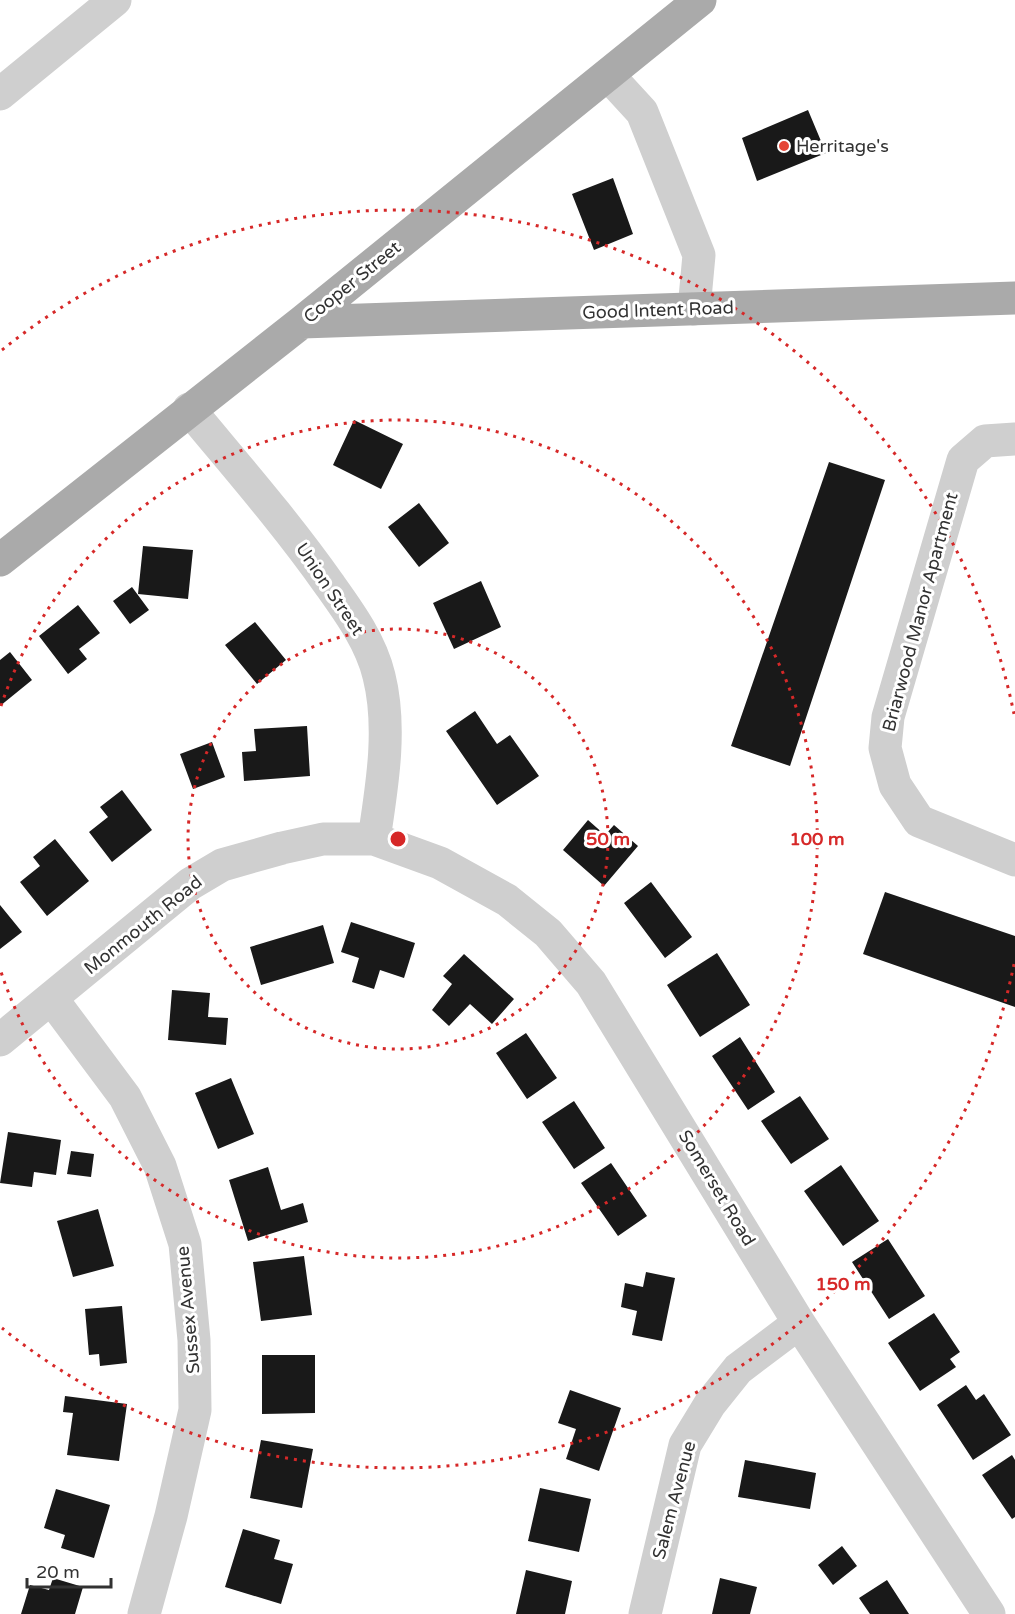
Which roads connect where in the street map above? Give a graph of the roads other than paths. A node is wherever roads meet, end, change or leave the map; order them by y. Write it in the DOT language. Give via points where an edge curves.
graph roads {
  1 [pos="115,0"];
  2 [pos="700,0"];
  3 [pos="608,75"];
  4 [pos="0,94"];
  5 [pos="1015,298"];
  6 [pos="694,309"];
  7 [pos="302,322"];
  8 [pos="189,409"];
  9 [pos="1015,439"];
  10 [pos="0,560"];
  11 [pos="375,839"];
  12 [pos="1015,860"];
  13 [pos="52,999"];
  14 [pos="0,1040"];
  15 [pos="799,1323"];
  16 [pos="144,1614"];
  17 [pos="645,1614"];
  18 [pos="989,1614"];
  1 -- 4 [label="street"];
  2 -- 3 [label="main road, Cooper Street"];
  3 -- 6 [label="street" via="642,112 699,255"];
  3 -- 7 [label="main road, Cooper Street"];
  5 -- 6 [label="main road, Good Intent Road"];
  6 -- 7 [label="main road, Good Intent Road"];
  7 -- 8 [label="main road, Cooper Street"];
  8 -- 10 [label="main road, Cooper Street"];
  8 -- 11 [label="street, Union Street" via="305,550 361,633 379,675 384,723 385,765"];
  9 -- 12 [label="street, Briarwood Manor Apartment" via="985,441 963,460 888,717 885,748 895,785 919,821"];
  11 -- 13 [label="street, Monmouth Road" via="323,839 222,865 190,884"];
  11 -- 15 [label="street, Somerset Road" via="440,863 507,900 548,933 570,958 591,983"];
  13 -- 14 [label="street, Monmouth Road"];
  13 -- 16 [label="street, Sussex Avenue" via="125,1098 160,1166 185,1244 194,1340 195,1410"];
  15 -- 17 [label="street, Salem Avenue" via="738,1370 710,1404 686,1445"];
  15 -- 18 [label="street, Somerset Road"];
}
